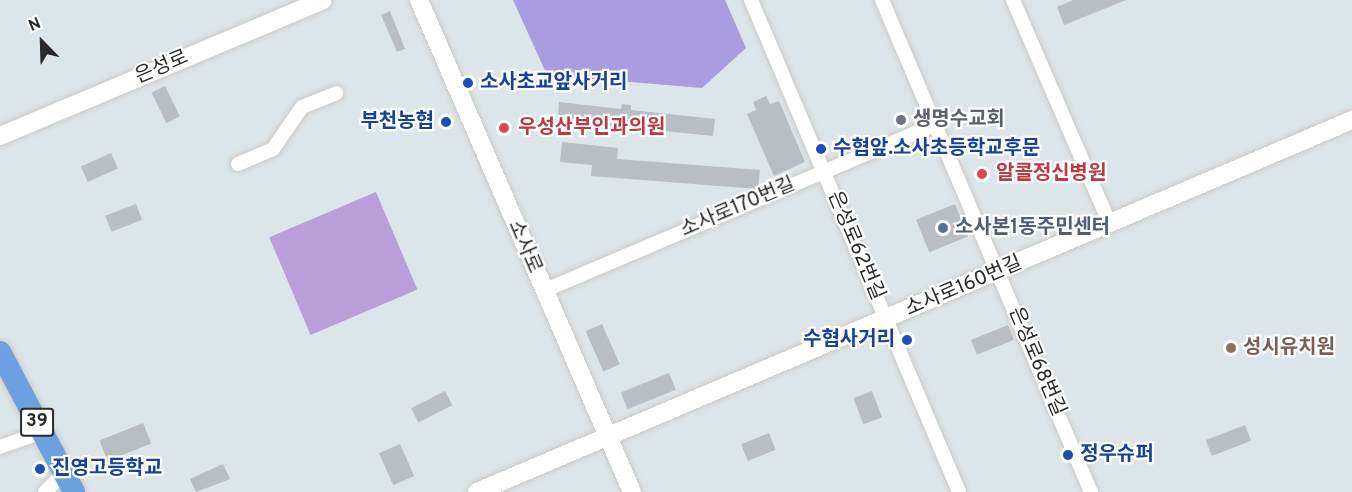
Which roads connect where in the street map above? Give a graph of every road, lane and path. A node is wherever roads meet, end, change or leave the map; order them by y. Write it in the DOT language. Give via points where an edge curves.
graph roads {
  1 [pos="323,0"];
  2 [pos="419,0"];
  3 [pos="751,0"];
  4 [pos="882,0"];
  5 [pos="1013,0"];
  6 [pos="336,93"];
  7 [pos="1352,120"];
  8 [pos="934,125"];
  9 [pos="0,136"];
  10 [pos="238,164"];
  11 [pos="824,171"];
  12 [pos="1110,225"];
  13 [pos="999,272"];
  14 [pos="543,291"];
  15 [pos="887,320"];
  16 [pos="0,352"];
  17 [pos="6,380"];
  18 [pos="42,432"];
  19 [pos="608,436"];
  20 [pos="0,447"];
  21 [pos="69,483"];
  22 [pos="45,492"];
  23 [pos="477,492"];
  24 [pos="632,492"];
  25 [pos="959,492"];
  26 [pos="1091,492"];
  1 -- 9 [label="street, 은성로"];
  2 -- 14 [label="street, 소사로"];
  3 -- 11 [label="street, 은성로62번길"];
  4 -- 8 [label="street, 은성로68번길"];
  5 -- 12 [label="street"];
  6 -- 10 [label="street" via="302,107 273,149"];
  7 -- 12 [label="street, 소사로160번길"];
  8 -- 11 [label="street, 소사로170번길"];
  8 -- 13 [label="street, 은성로68번길"];
  11 -- 14 [label="street, 소사로170번길"];
  11 -- 15 [label="street, 은성로62번길"];
  12 -- 13 [label="street, 소사로160번길"];
  13 -- 15 [label="street, 소사로160번길"];
  13 -- 26 [label="street, 은성로68번길"];
  14 -- 19 [label="street, 소사로"];
  15 -- 19 [label="street, 소사로160번길"];
  15 -- 25 [label="street, 은성로62번길"];
  16 -- 17 [label="main road, 39"];
  17 -- 18 [label="main road, 39"];
  18 -- 20 [label="street"];
  18 -- 21 [label="main road, 39"];
  19 -- 23 [label="street, 소사로160번길"];
  19 -- 24 [label="street, 소사로"];
  21 -- 22 [label="street"];
}
